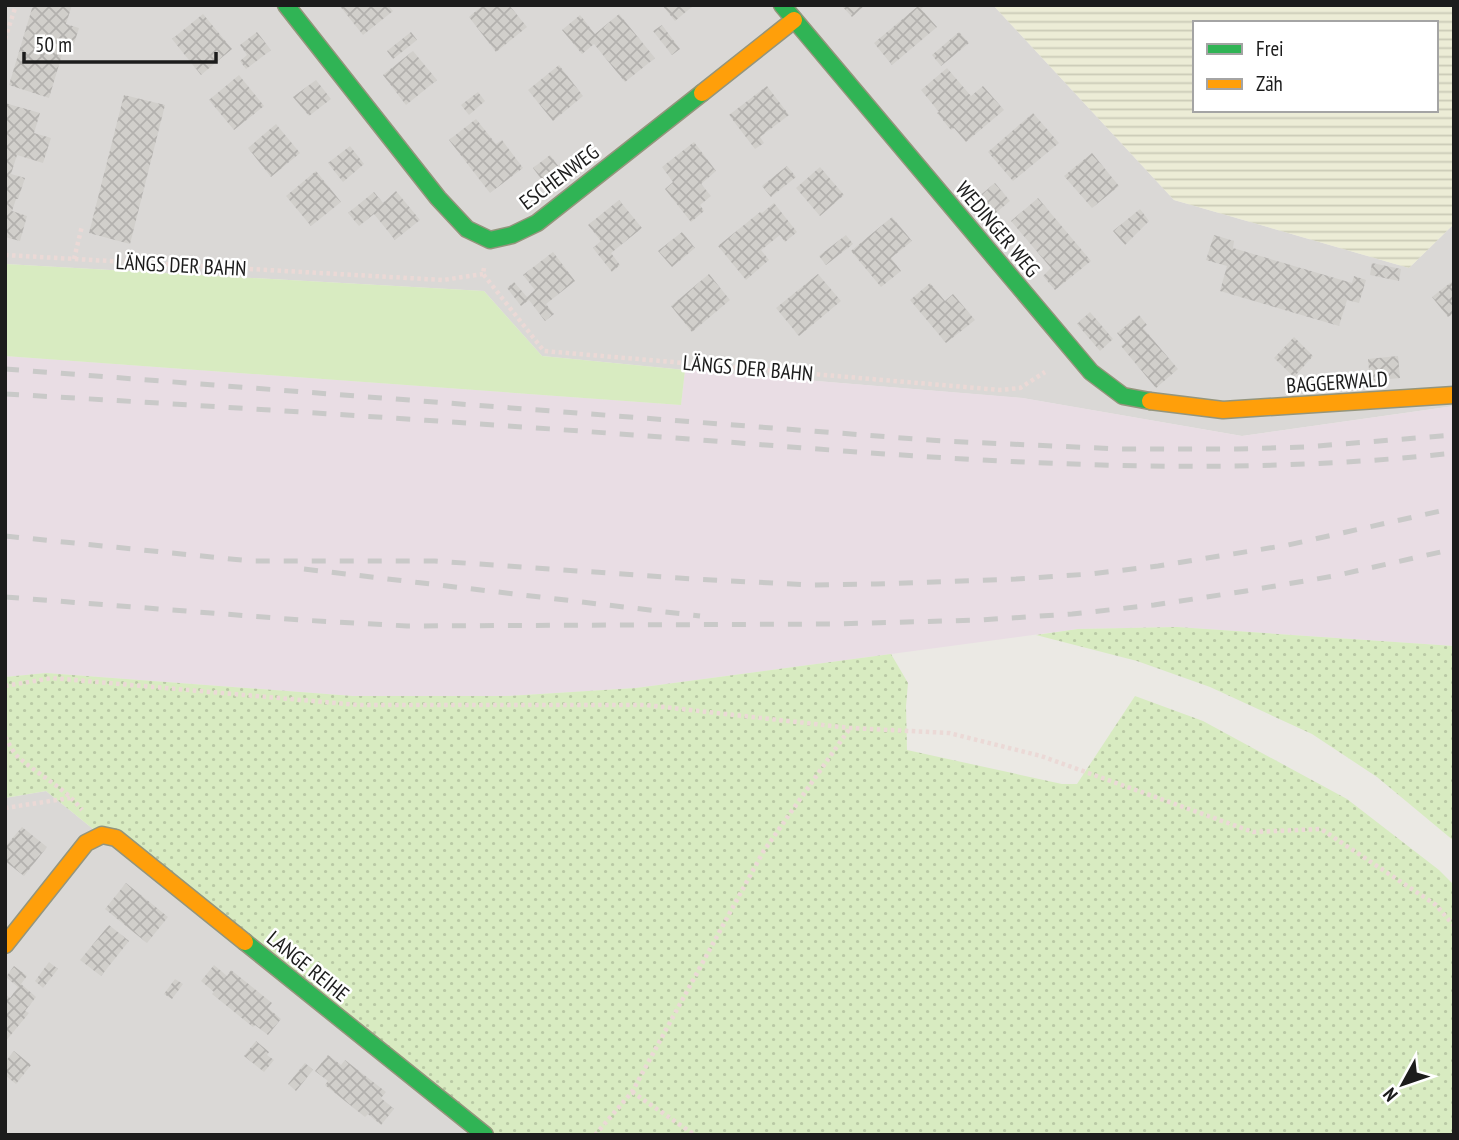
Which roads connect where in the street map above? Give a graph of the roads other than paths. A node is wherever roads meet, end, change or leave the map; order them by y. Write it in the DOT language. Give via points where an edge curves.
graph roads {
  1 [pos="286,5"];
  2 [pos="782,5"];
  3 [pos="794,20"];
  4 [pos="1454,395"];
  5 [pos="1223,410"];
  6 [pos="5,945"];
  7 [pos="485,1135"];
  1 -- 3 [label="street, ESCHENWEG" via="438,198 467,229 490,240 537,223"];
  2 -- 3 [label="street, WEDINGER WEG"];
  3 -- 5 [label="street, WEDINGER WEG" via="1091,372 1123,396 1138,401"];
  4 -- 5 [label="street, BAGGERWALD"];
  6 -- 7 [label="street, LANGE REIHE" via="86,843 102,835 116,838"];
}
